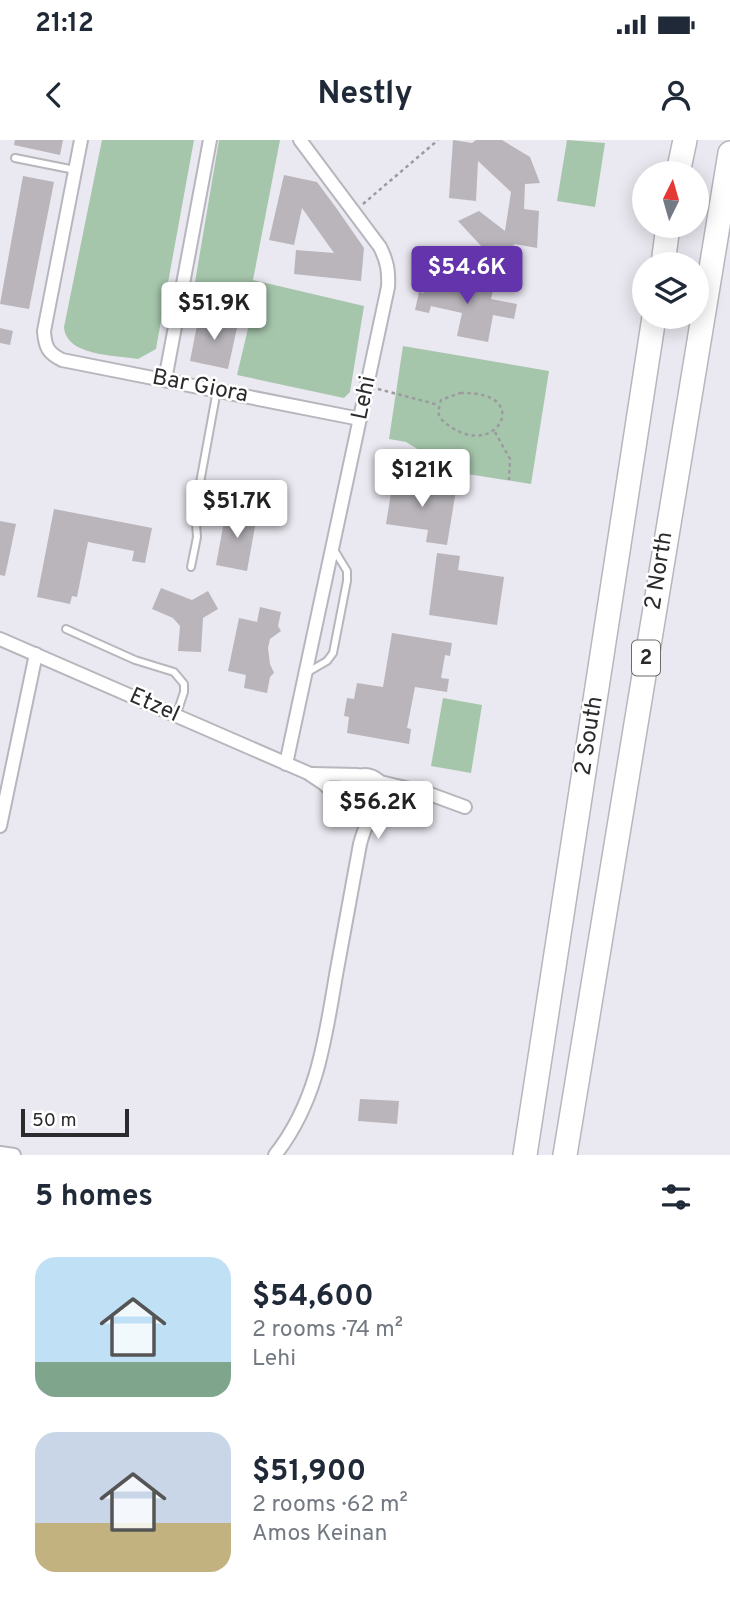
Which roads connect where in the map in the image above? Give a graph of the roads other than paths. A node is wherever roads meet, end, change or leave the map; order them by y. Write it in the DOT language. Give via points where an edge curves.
graph roads {
  1 [pos="81,140"];
  2 [pos="210,140"];
  3 [pos="300,140"];
  4 [pos="685,140"];
  5 [pos="729,156"];
  6 [pos="15,158"];
  7 [pos="681,161"];
  8 [pos="75,170"];
  9 [pos="652,329"];
  10 [pos="165,380"];
  11 [pos="217,390"];
  12 [pos="360,419"];
  13 [pos="332,548"];
  14 [pos="191,566"];
  15 [pos="66,629"];
  16 [pos="0,639"];
  17 [pos="36,654"];
  18 [pos="306,673"];
  19 [pos="176,716"];
  20 [pos="286,764"];
  21 [pos="308,774"];
  22 [pos="357,775"];
  23 [pos="380,782"];
  24 [pos="412,790"];
  25 [pos="383,805"];
  26 [pos="345,806"];
  27 [pos="465,807"];
  28 [pos="374,815"];
  29 [pos="0,826"];
  30 [pos="357,856"];
  31 [pos="0,1153"];
  32 [pos="14,1155"];
  33 [pos="275,1155"];
  34 [pos="526,1155"];
  35 [pos="565,1155"];
  1 -- 8 [label="street"];
  2 -- 10 [label="street"];
  3 -- 12 [label="street, Lehi" via="388,262 388,287"];
  4 -- 7 [label="highway"];
  5 -- 35 [label="highway, 2 North / 2"];
  6 -- 8 [label="lane"];
  8 -- 10 [label="street, Bar Giora" via="44,331 45,346 62,360"];
  9 -- 34 [label="highway, 2 South / 2"];
  10 -- 11 [label="street, Bar Giora"];
  11 -- 12 [label="street, Bar Giora"];
  11 -- 14 [label="lane" via="195,510 197,537"];
  12 -- 13 [label="street, Lehi"];
  13 -- 18 [label="street, Lehi"];
  13 -- 18 [label="lane" via="347,571 333,653"];
  15 -- 19 [label="lane" via="174,672 184,684"];
  16 -- 17 [label="street, Etzel"];
  17 -- 19 [label="street, Etzel"];
  17 -- 29 [label="street"];
  18 -- 20 [label="street, Lehi"];
  19 -- 20 [label="street, Etzel"];
  20 -- 21 [label="street, Etzel"];
  21 -- 22 [label="street, Etzel"];
  21 -- 26 [label="street, Etzel"];
  22 -- 23 [label="street"];
  22 -- 26 [label="street" via="343,790"];
  23 -- 24 [label="street"];
  23 -- 25 [label="street" via="385,791"];
  24 -- 25 [label="street"];
  24 -- 27 [label="street"];
  25 -- 28 [label="street"];
  26 -- 28 [label="street" via="360,817"];
  26 -- 30 [label="street"];
  28 -- 30 [label="street"];
  30 -- 33 [label="street" via="318,1070 298,1121"];
  31 -- 32 [label="street"];
}
